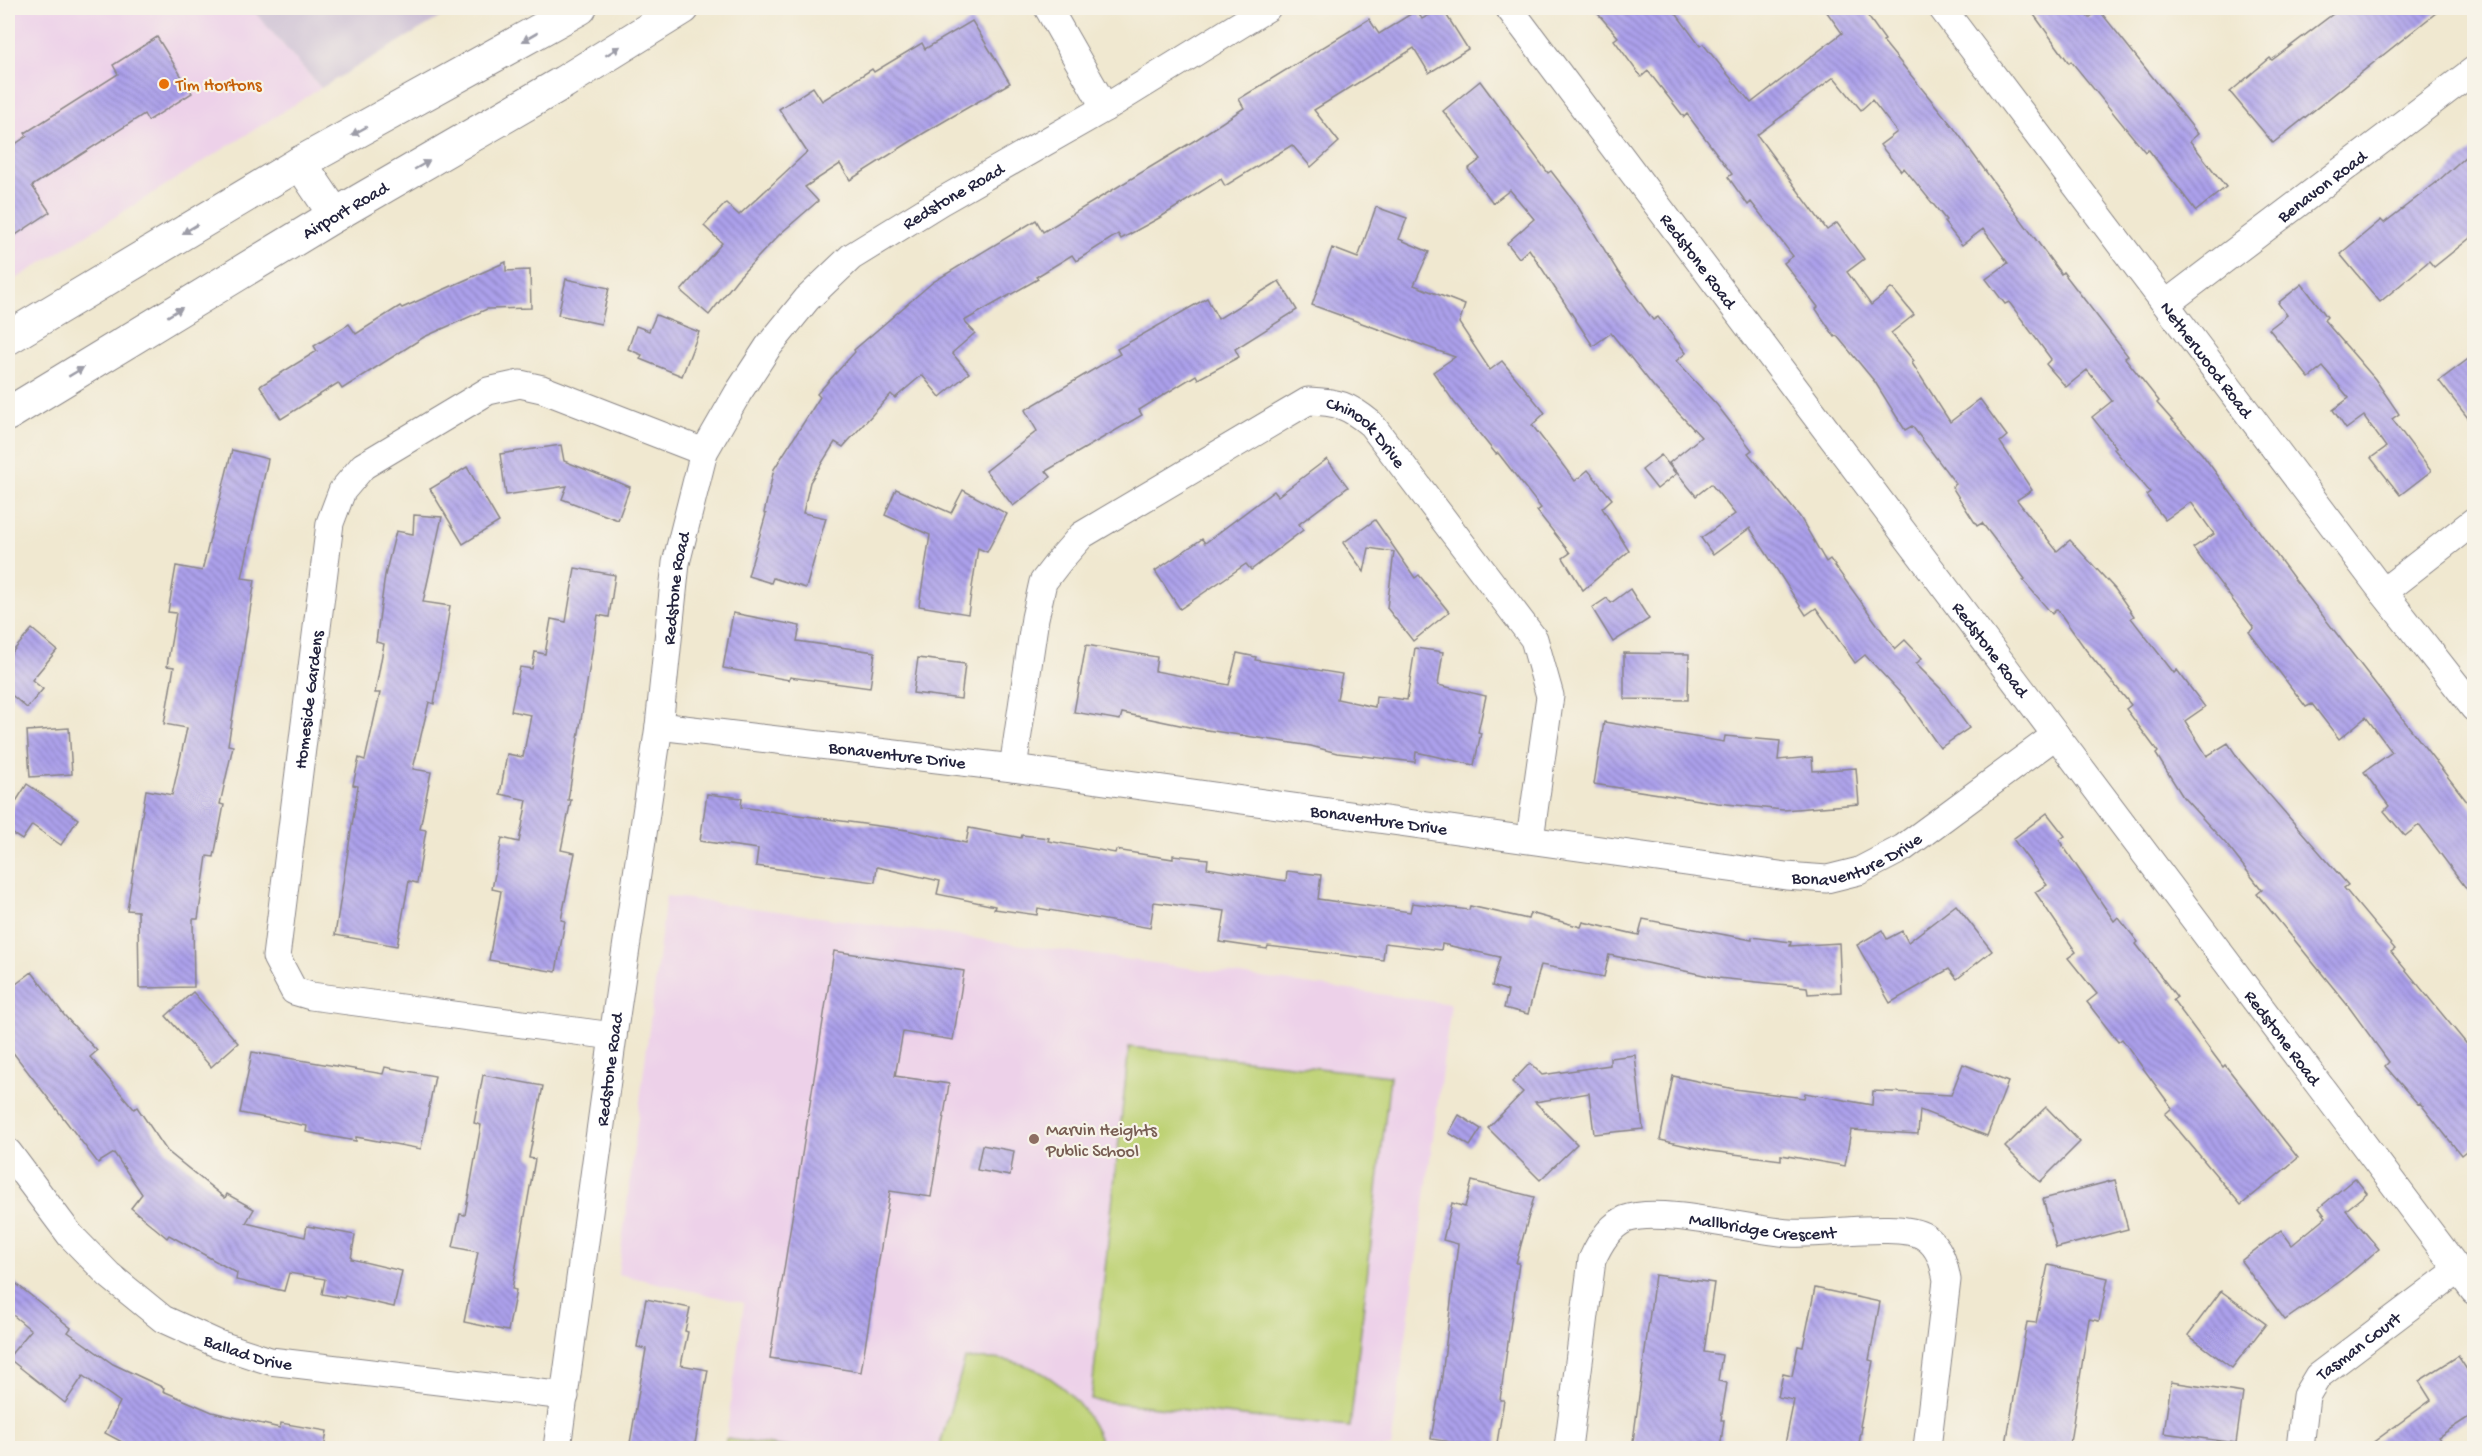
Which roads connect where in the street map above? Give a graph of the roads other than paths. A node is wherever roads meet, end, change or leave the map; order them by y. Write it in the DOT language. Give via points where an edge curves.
graph roads {
  1 [pos="580,8"];
  2 [pos="683,8"];
  3 [pos="1048,8"];
  4 [pos="1267,8"];
  5 [pos="1509,8"];
  6 [pos="1942,8"];
  7 [pos="2475,70"];
  8 [pos="1105,108"];
  9 [pos="300,163"];
  10 [pos="335,215"];
  11 [pos="2167,303"];
  12 [pos="8,338"];
  13 [pos="8,414"];
  14 [pos="704,452"];
  15 [pos="2475,521"];
  16 [pos="2383,592"];
  17 [pos="2475,708"];
  18 [pos="659,726"];
  19 [pos="2056,735"];
  20 [pos="1013,768"];
  21 [pos="1530,839"];
  22 [pos="613,1036"];
  23 [pos="8,1152"];
  24 [pos="2458,1270"];
  25 [pos="2475,1291"];
  26 [pos="565,1396"];
  27 [pos="557,1449"];
  28 [pos="1568,1449"];
  29 [pos="1927,1449"];
  30 [pos="2300,1449"];
  1 -- 9 [label="main road, one-way"];
  10 -- 2 [label="main road, Airport Road, one-way"];
  3 -- 8 [label="street"];
  4 -- 8 [label="street, Redstone Road"];
  5 -- 19 [label="street, Redstone Road"];
  6 -- 11 [label="street, Netherwood Road"];
  7 -- 11 [label="street, Benavon Road"];
  8 -- 14 [label="street, Redstone Road" via="851,257 807,300 768,347"];
  9 -- 10 [label="main road"];
  9 -- 12 [label="main road, one-way"];
  13 -- 10 [label="main road, Airport Road, one-way"];
  11 -- 16 [label="street, Netherwood Road"];
  14 -- 18 [label="street, Redstone Road" via="676,563"];
  14 -- 22 [label="street, Homeside Gardens" via="520,384 488,391 363,466 342,491 330,523 276,957 285,978 294,991 311,996"];
  15 -- 16 [label="street"];
  16 -- 17 [label="street, Netherwood Road"];
  18 -- 20 [label="street, Bonaventure Drive"];
  18 -- 22 [label="street, Redstone Road"];
  19 -- 21 [label="street, Bonaventure Drive" via="1903,848 1859,872 1827,879"];
  19 -- 24 [label="street, Redstone Road"];
  20 -- 21 [label="street, Bonaventure Drive"];
  20 -- 21 [label="street, Chinook Drive" via="1043,582 1082,535 1308,401 1327,402 1352,408 1371,424 1534,639 1550,696"];
  22 -- 26 [label="street, Redstone Road"];
  23 -- 26 [label="street, Ballad Drive" via="70,1235 109,1275 163,1319 218,1344 270,1361"];
  24 -- 25 [label="street, Redstone Road"];
  24 -- 30 [label="street, Tasman Court" via="2318,1376 2306,1396"];
  26 -- 27 [label="street, Redstone Road"];
  28 -- 29 [label="street, Mallbridge Crescent" via="1592,1260 1614,1228 1626,1220 1651,1214 1790,1233 1899,1230 1924,1236 1942,1256 1947,1280"];
}
